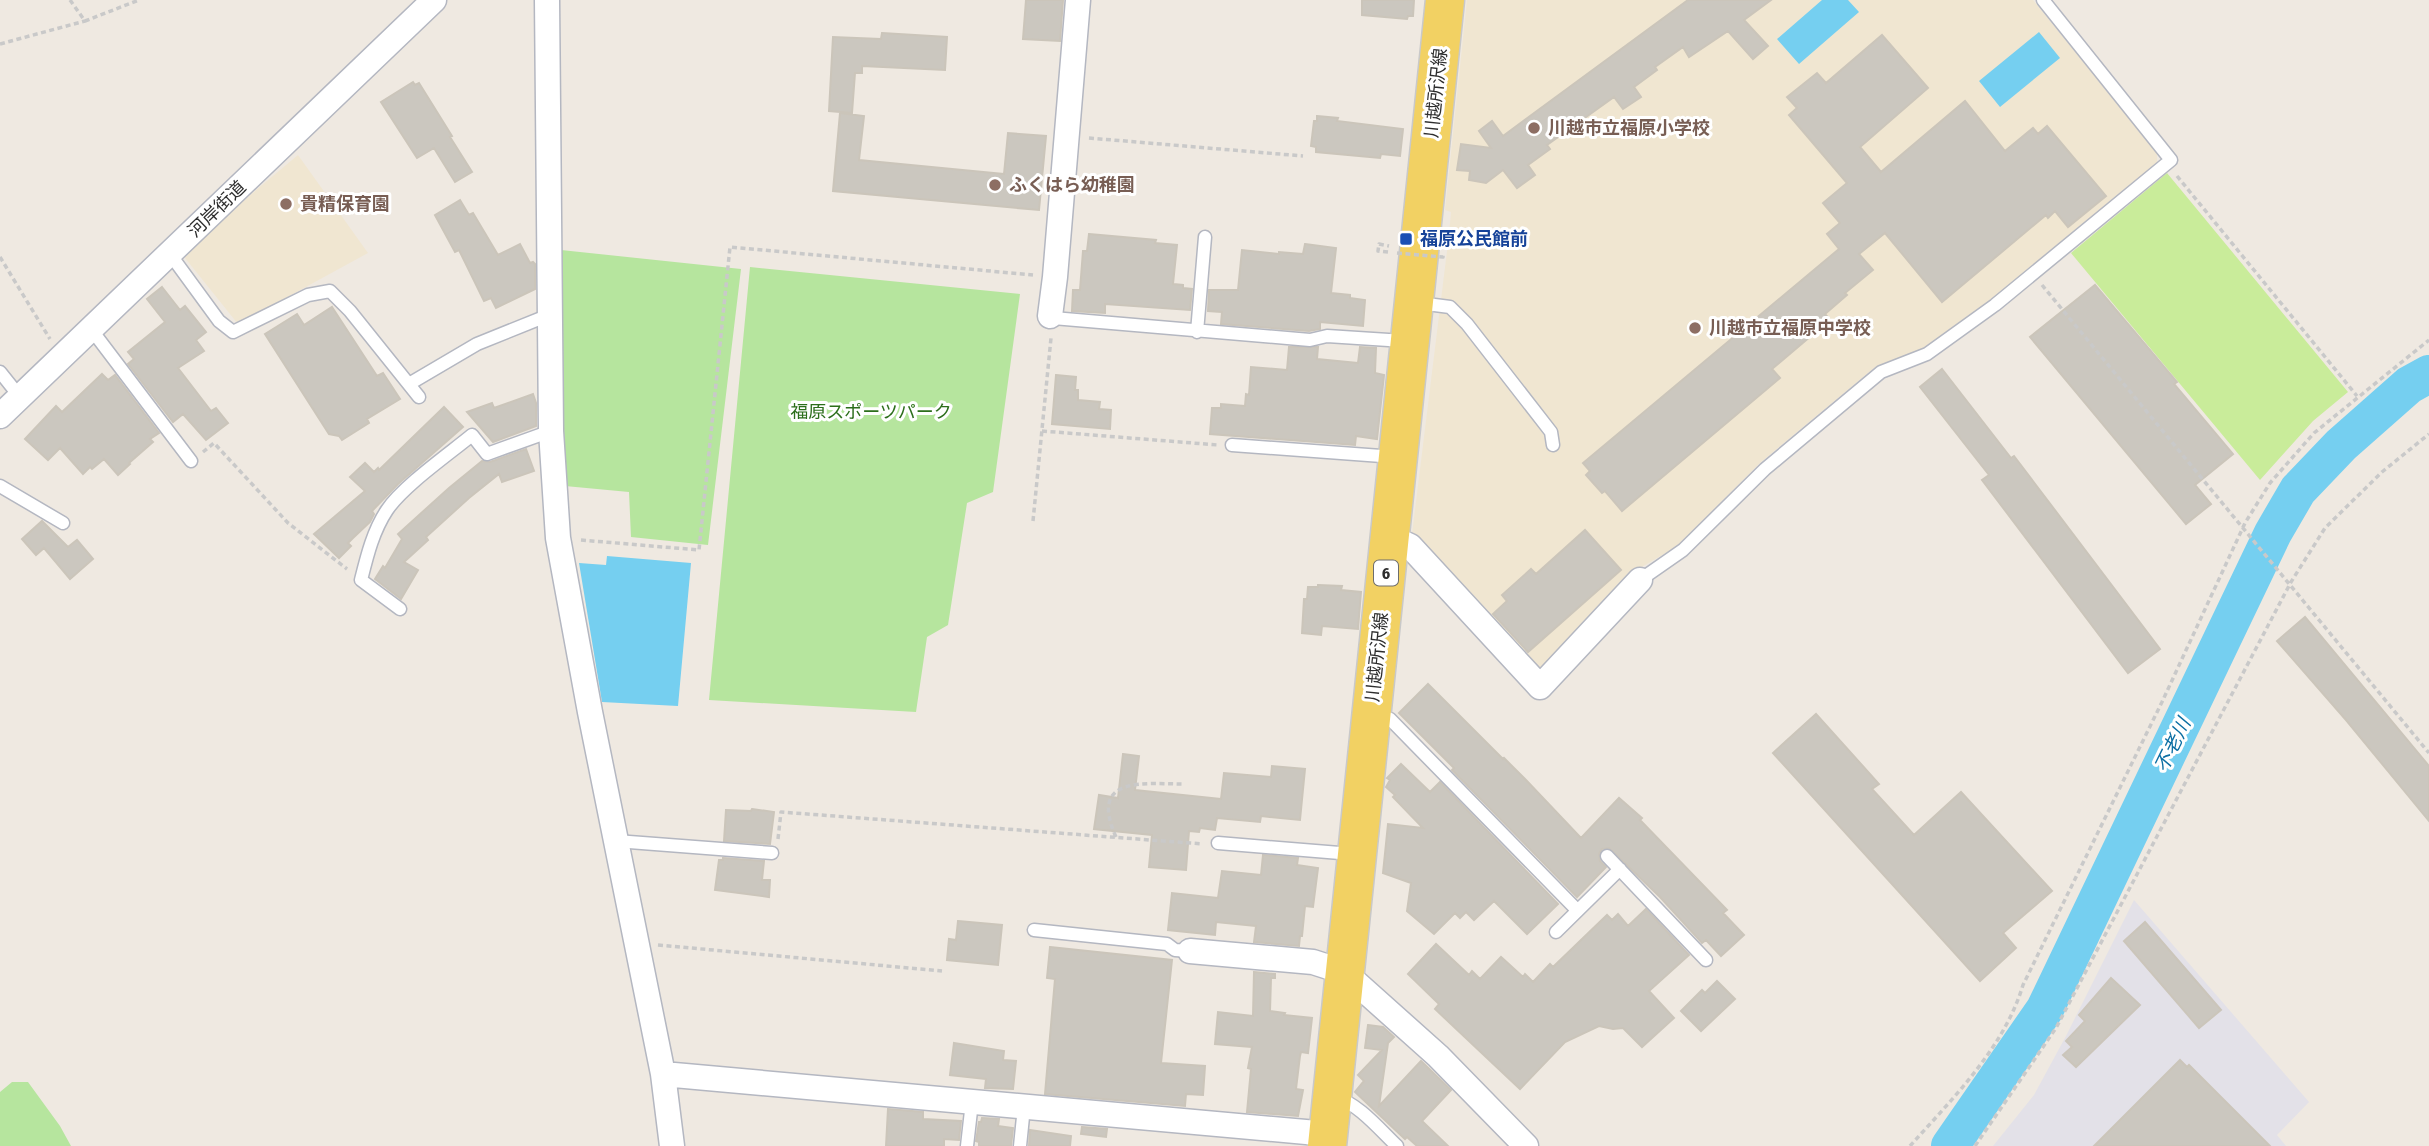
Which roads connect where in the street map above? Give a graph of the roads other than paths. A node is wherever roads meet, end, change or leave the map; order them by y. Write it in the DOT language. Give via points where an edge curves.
graph roads {
  1 [pos="434,0"];
  2 [pos="547,0"];
  3 [pos="1078,0"];
  4 [pos="1445,0"];
  5 [pos="2042,0"];
  6 [pos="1205,237"];
  7 [pos="170,254"];
  8 [pos="1415,302"];
  9 [pos="549,315"];
  10 [pos="1052,317"];
  11 [pos="92,329"];
  12 [pos="1197,332"];
  13 [pos="1411,342"];
  14 [pos="0,372"];
  15 [pos="409,384"];
  16 [pos="20,397"];
  17 [pos="419,397"];
  18 [pos="0,416"];
  19 [pos="551,431"];
  20 [pos="1232,444"];
  21 [pos="1553,445"];
  22 [pos="1399,457"];
  23 [pos="191,461"];
  24 [pos="0,486"];
  25 [pos="63,523"];
  26 [pos="1389,540"];
  27 [pos="1640,580"];
  28 [pos="400,609"];
  29 [pos="1372,713"];
  30 [pos="616,841"];
  31 [pos="1218,843"];
  32 [pos="772,853"];
  33 [pos="1356,854"];
  34 [pos="1607,856"];
  35 [pos="1620,869"];
  36 [pos="1577,910"];
  37 [pos="1034,930"];
  38 [pos="1556,932"];
  39 [pos="1190,951"];
  40 [pos="1706,960"];
  41 [pos="1344,972"];
  42 [pos="663,1074"];
  43 [pos="971,1102"];
  44 [pos="1024,1107"];
  45 [pos="1329,1126"];
  46 [pos="672,1146"];
  47 [pos="967,1146"];
  48 [pos="1020,1146"];
  49 [pos="1397,1146"];
  50 [pos="1526,1146"];
  1 -- 7 [label="street, 河岸街道"];
  2 -- 9 [label="street"];
  3 -- 10 [label="street"];
  4 -- 8 [label="main road, 川越所沢線 / 6"];
  5 -- 27 [label="lane" via="2171,160 1995,305 1927,354 1881,373 1765,469 1683,550"];
  6 -- 12 [label="lane"];
  7 -- 11 [label="street, 河岸街道"];
  7 -- 15 [label="lane" via="219,321 233,332 308,295 330,291"];
  8 -- 13 [label="main road, 川越所沢線 / 6"];
  8 -- 21 [label="lane" via="1450,307 1468,324 1552,432"];
  9 -- 15 [label="lane" via="477,344"];
  9 -- 19 [label="street"];
  10 -- 12 [label="lane"];
  11 -- 16 [label="street, 河岸街道"];
  11 -- 23 [label="lane"];
  12 -- 13 [label="lane"];
  13 -- 22 [label="main road, 川越所沢線 / 6"];
  14 -- 16 [label="lane"];
  15 -- 17 [label="lane"];
  16 -- 18 [label="street, 河岸街道"];
  19 -- 28 [label="lane" via="487,454 472,435 388,508 372,538 361,580"];
  19 -- 30 [label="street" via="558,538"];
  20 -- 22 [label="lane"];
  22 -- 26 [label="main road, 川越所沢線 / 6"];
  24 -- 25 [label="lane"];
  26 -- 27 [label="street" via="1410,546 1540,687"];
  26 -- 29 [label="main road, 川越所沢線 / 6"];
  29 -- 33 [label="main road, 川越所沢線 / 6"];
  29 -- 36 [label="lane" via="1390,719"];
  30 -- 32 [label="lane"];
  30 -- 42 [label="street"];
  31 -- 33 [label="lane"];
  33 -- 41 [label="main road, 川越所沢線 / 6"];
  34 -- 35 [label="lane"];
  35 -- 36 [label="lane"];
  35 -- 40 [label="lane"];
  36 -- 38 [label="lane"];
  37 -- 39 [label="lane" via="1167,944"];
  39 -- 41 [label="street" via="1313,962"];
  41 -- 45 [label="main road, 川越所沢線 / 6"];
  41 -- 50 [label="street" via="1438,1056"];
  42 -- 43 [label="street"];
  42 -- 46 [label="street"];
  43 -- 44 [label="street"];
  43 -- 47 [label="lane"];
  44 -- 45 [label="street"];
  44 -- 48 [label="lane"];
  45 -- 49 [label="lane" via="1346,1101"];
}
